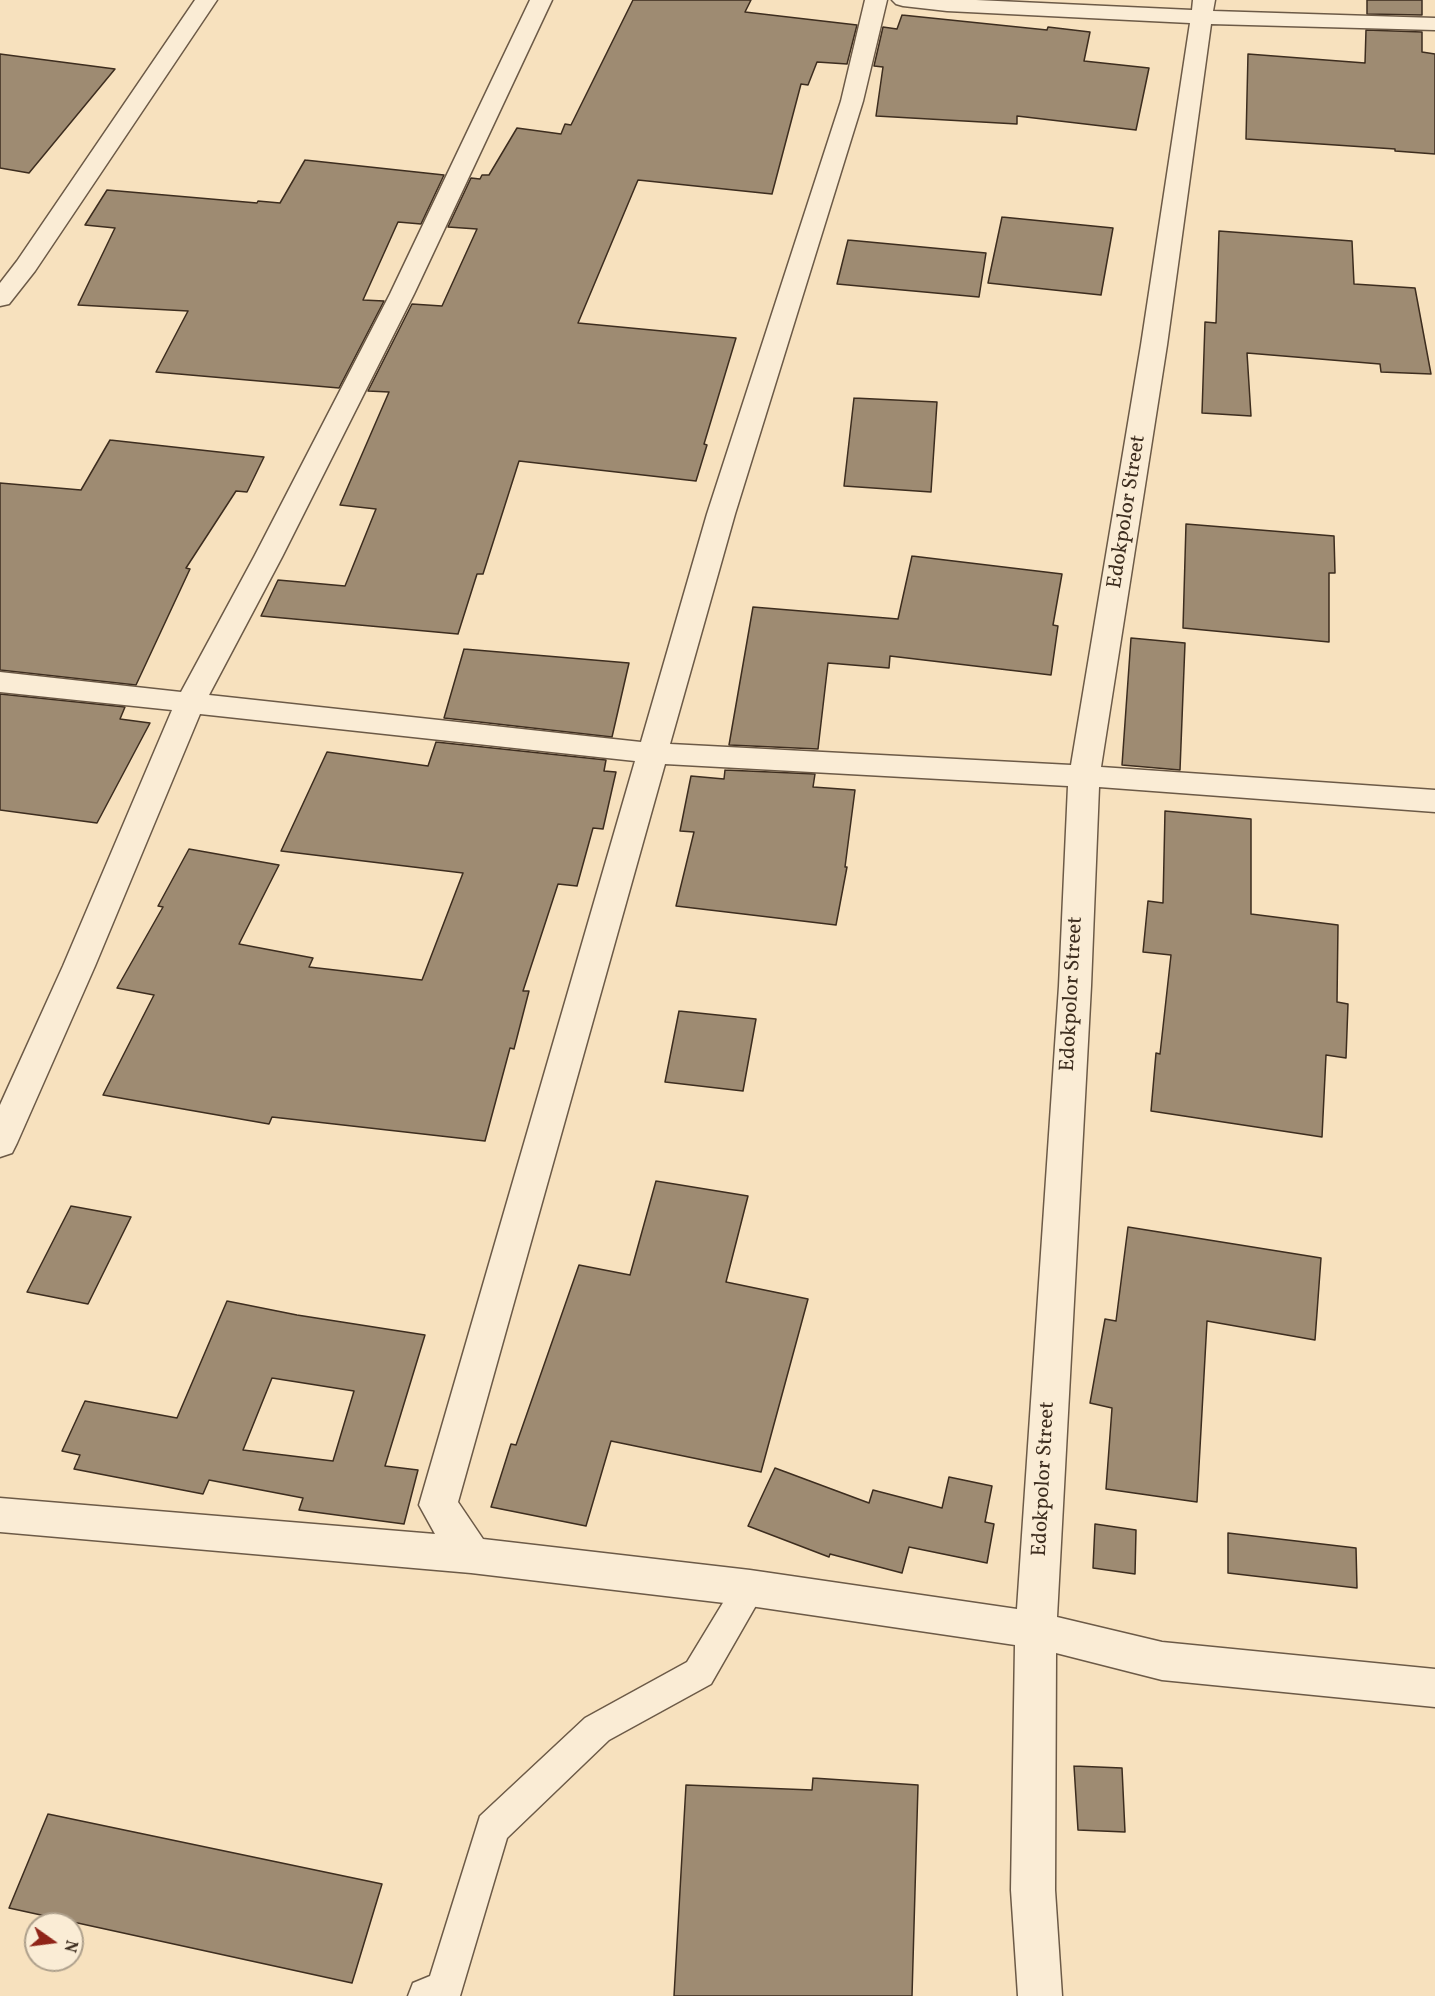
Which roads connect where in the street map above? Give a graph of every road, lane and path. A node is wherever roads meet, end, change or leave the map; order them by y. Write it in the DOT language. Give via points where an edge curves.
graph roads {
  1 [pos="206,0"];
  2 [pos="541,0"];
  3 [pos="876,0"];
  4 [pos="903,0"];
  5 [pos="1203,8"];
  6 [pos="1435,24"];
  7 [pos="0,299"];
  8 [pos="0,682"];
  9 [pos="190,702"];
  10 [pos="652,753"];
  11 [pos="1084,776"];
  12 [pos="1435,801"];
  13 [pos="0,1143"];
  14 [pos="0,1515"];
  15 [pos="471,1556"];
  16 [pos="750,1588"];
  17 [pos="1036,1630"];
  18 [pos="1435,1688"];
  19 [pos="426,1996"];
  20 [pos="1040,1996"];
  1 -- 7 [label="street"];
  2 -- 9 [label="street" via="402,294"];
  3 -- 10 [label="street" via="852,101 721,514"];
  4 -- 5 [label="street"];
  5 -- 6 [label="street"];
  5 -- 11 [label="street, Edokpolor Street"];
  8 -- 9 [label="street"];
  9 -- 10 [label="street"];
  9 -- 13 [label="street"];
  10 -- 11 [label="street"];
  10 -- 15 [label="street" via="438,1505"];
  11 -- 12 [label="street"];
  11 -- 17 [label="street, Edokpolor Street"];
  14 -- 15 [label="street"];
  15 -- 16 [label="street"];
  16 -- 17 [label="street"];
  16 -- 19 [label="lane" via="699,1673 597,1729 492,1828 446,1988"];
  17 -- 18 [label="street" via="1162,1661"];
  17 -- 20 [label="street, Edokpolor Street" via="1033,1890"];
}
